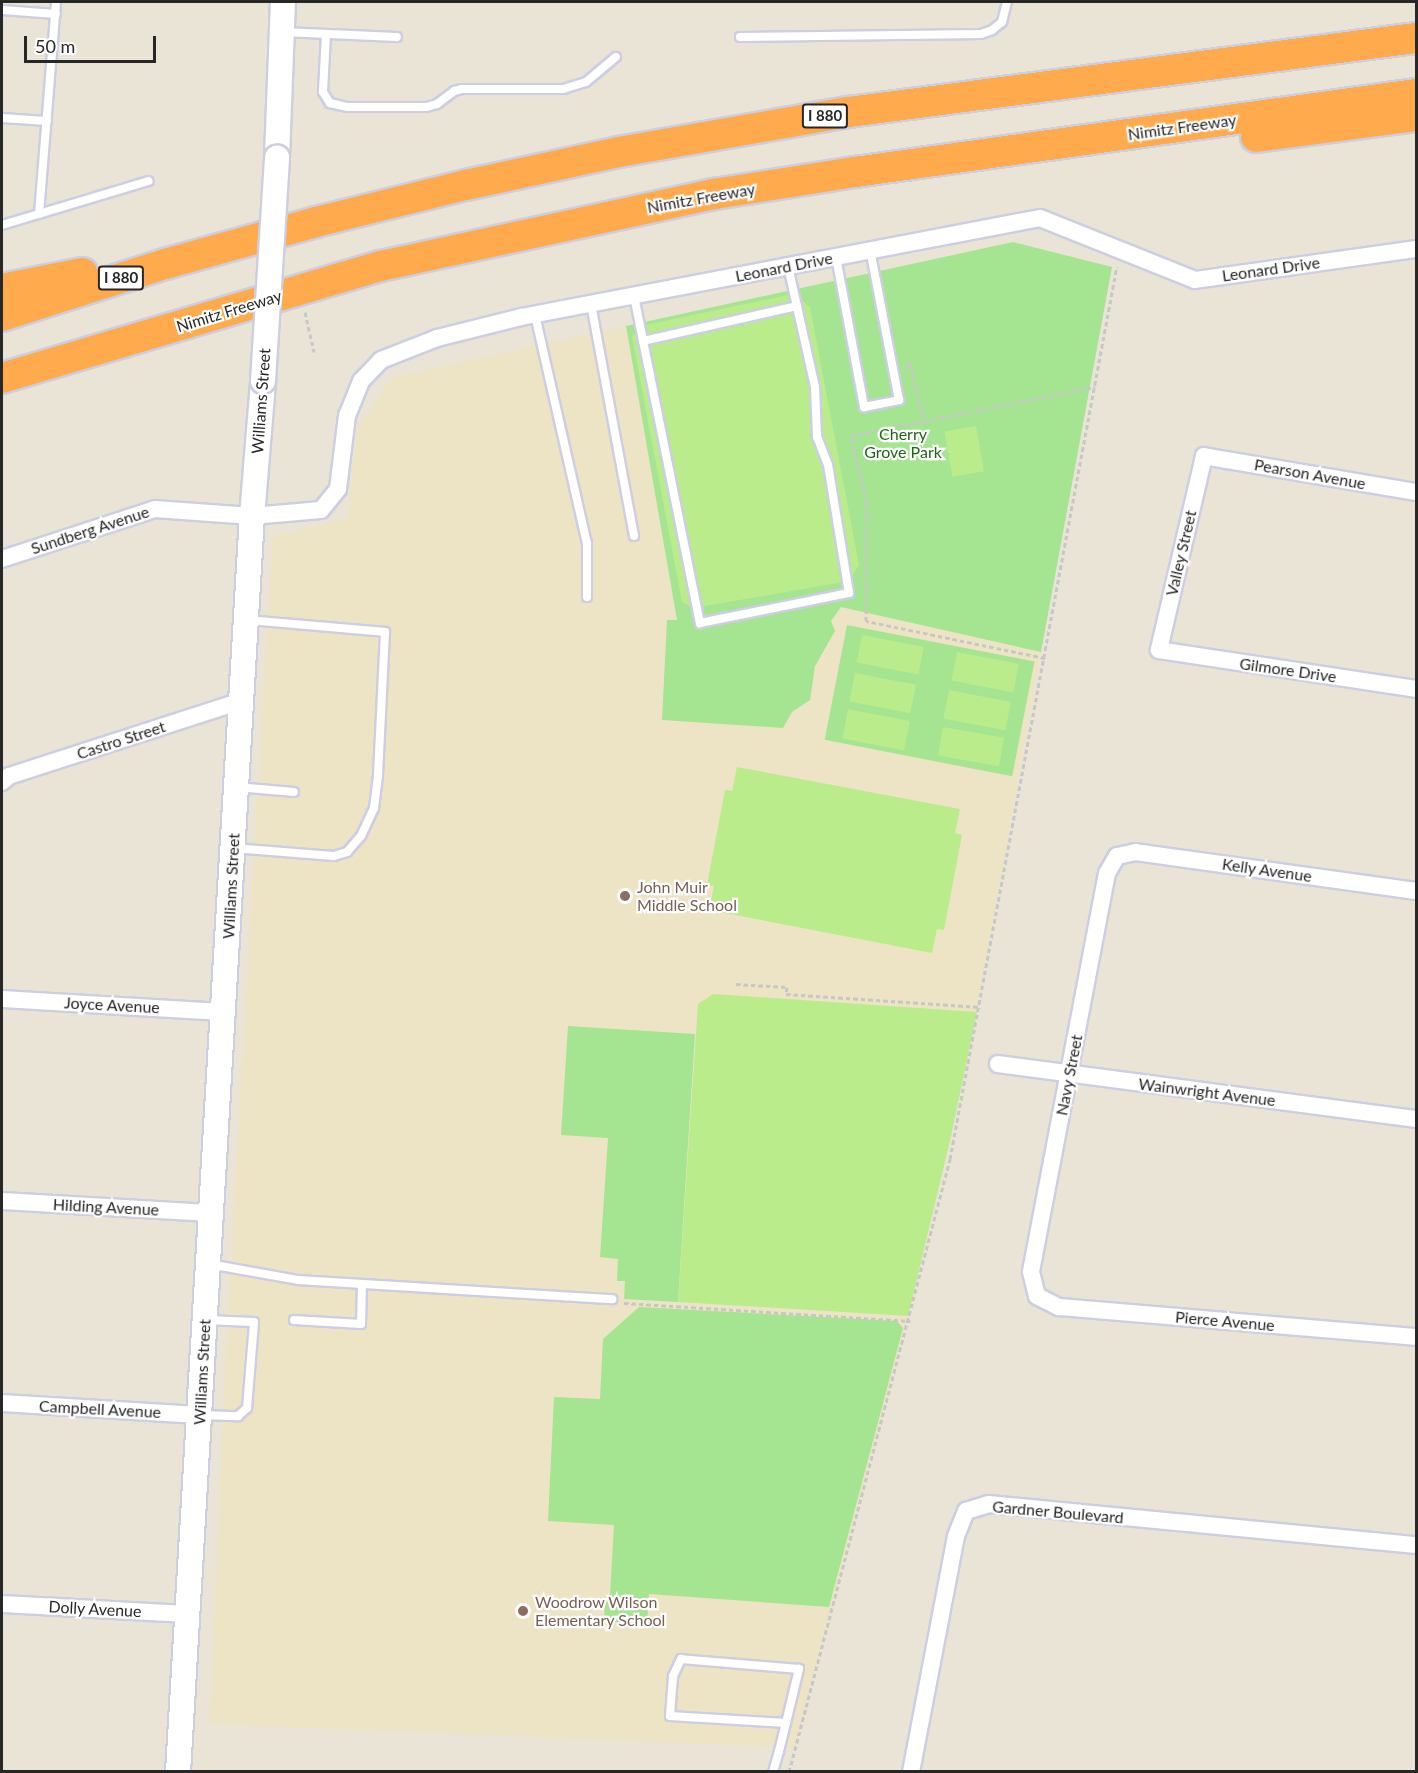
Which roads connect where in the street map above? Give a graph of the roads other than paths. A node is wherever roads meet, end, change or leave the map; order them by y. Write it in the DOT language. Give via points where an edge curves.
graph roads {
  1 [pos="57,2"];
  2 [pos="283,2"];
  3 [pos="1007,2"];
  4 [pos="2,9"];
  5 [pos="56,14"];
  6 [pos="282,32"];
  7 [pos="326,34"];
  8 [pos="397,37"];
  9 [pos="740,37"];
  10 [pos="1416,38"];
  11 [pos="616,57"];
  12 [pos="1416,94"];
  13 [pos="1416,116"];
  14 [pos="2,118"];
  15 [pos="47,121"];
  16 [pos="1004,152"];
  17 [pos="149,181"];
  18 [pos="39,214"];
  19 [pos="2,225"];
  20 [pos="241,242"];
  21 [pos="1416,249"];
  22 [pos="870,250"];
  23 [pos="836,257"];
  24 [pos="788,266"];
  25 [pos="2,289"];
  26 [pos="634,296"];
  27 [pos="591,304"];
  28 [pos="797,306"];
  29 [pos="535,315"];
  30 [pos="2,316"];
  31 [pos="643,341"];
  32 [pos="2,378"];
  33 [pos="1204,456"];
  34 [pos="1416,492"];
  35 [pos="252,516"];
  36 [pos="634,536"];
  37 [pos="2,559"];
  38 [pos="587,597"];
  39 [pos="246,620"];
  40 [pos="1159,651"];
  41 [pos="1416,689"];
  42 [pos="241,701"];
  43 [pos="2,782"];
  44 [pos="236,787"];
  45 [pos="294,792"];
  46 [pos="233,848"];
  47 [pos="1117,856"];
  48 [pos="1416,891"];
  49 [pos="2,999"];
  50 [pos="223,1012"];
  51 [pos="998,1064"];
  52 [pos="1069,1074"];
  53 [pos="1416,1119"];
  54 [pos="2,1202"];
  55 [pos="211,1213"];
  56 [pos="208,1263"];
  57 [pos="362,1284"];
  58 [pos="1036,1296"];
  59 [pos="612,1299"];
  60 [pos="205,1320"];
  61 [pos="294,1320"];
  62 [pos="1416,1337"];
  63 [pos="2,1403"];
  64 [pos="199,1415"];
  65 [pos="1416,1545"];
  66 [pos="2,1604"];
  67 [pos="188,1614"];
  68 [pos="786,1722"];
  69 [pos="178,1772"];
  70 [pos="773,1772"];
  71 [pos="911,1772"];
  1 -- 5 [label="lane"];
  2 -- 6 [label="street, Williams Street"];
  3 -- 9 [label="lane" via="1002,22 981,34"];
  4 -- 5 [label="lane"];
  5 -- 15 [label="lane"];
  6 -- 7 [label="lane"];
  6 -- 35 [label="street, Williams Street, bridge"];
  7 -- 8 [label="lane"];
  7 -- 11 [label="lane" via="323,92 330,103 348,107 426,107 462,89 562,88 586,82"];
  10 -- 20 [label="highway, I 880" via="762,126 499,177"];
  12 -- 16 [label="highway, Nimitz Freeway"];
  13 -- 16 [label="highway" via="1167,149"];
  14 -- 15 [label="lane"];
  15 -- 18 [label="lane"];
  16 -- 32 [label="highway, Nimitz Freeway" via="714,194 381,266"];
  17 -- 18 [label="lane"];
  18 -- 19 [label="lane"];
  20 -- 25 [label="highway"];
  20 -- 30 [label="highway, I 880"];
  21 -- 22 [label="street, Leonard Drive" via="1195,280 1040,218"];
  22 -- 23 [label="street, Leonard Drive"];
  22 -- 23 [label="lane" via="899,400 864,407"];
  23 -- 24 [label="street, Leonard Drive"];
  24 -- 26 [label="street, Leonard Drive"];
  24 -- 28 [label="lane"];
  26 -- 27 [label="street, Leonard Drive"];
  26 -- 31 [label="lane"];
  27 -- 29 [label="street, Leonard Drive"];
  27 -- 36 [label="lane"];
  28 -- 31 [label="lane"];
  28 -- 31 [label="lane" via="816,387 817,437 828,465 849,593 700,623"];
  29 -- 35 [label="street, Leonard Drive" via="437,338 381,360 361,381 348,416 338,489 321,510"];
  29 -- 38 [label="lane" via="587,543"];
  33 -- 34 [label="street, Pearson Avenue"];
  33 -- 40 [label="street, Valley Street"];
  35 -- 37 [label="street, Sundberg Avenue" via="155,509"];
  35 -- 39 [label="street, Williams Street"];
  39 -- 42 [label="street, Williams Street"];
  39 -- 46 [label="lane" via="386,632 378,775 374,808 361,836 347,852 334,856"];
  40 -- 41 [label="street, Gilmore Drive"];
  42 -- 43 [label="street, Castro Street" via="9,776"];
  42 -- 44 [label="street, Williams Street"];
  44 -- 45 [label="lane"];
  44 -- 46 [label="street, Williams Street"];
  46 -- 50 [label="street, Williams Street"];
  47 -- 48 [label="street, Kelly Avenue" via="1136,852"];
  47 -- 52 [label="street, Navy Street" via="1107,873"];
  49 -- 50 [label="street, Joyce Avenue"];
  50 -- 55 [label="street, Williams Street"];
  51 -- 52 [label="street, Wainwright Avenue"];
  52 -- 53 [label="street, Wainwright Avenue"];
  52 -- 58 [label="street, Navy Street" via="1031,1272"];
  54 -- 55 [label="street, Hilding Avenue"];
  55 -- 56 [label="street, Williams Street"];
  56 -- 57 [label="lane" via="298,1280"];
  56 -- 60 [label="street, Williams Street"];
  57 -- 59 [label="lane"];
  57 -- 61 [label="lane" via="361,1324"];
  58 -- 62 [label="street, Pierce Avenue" via="1059,1308"];
  60 -- 64 [label="street, Williams Street"];
  60 -- 64 [label="lane" via="254,1322 247,1408 238,1416"];
  63 -- 64 [label="street, Campbell Avenue"];
  64 -- 67 [label="street, Williams Street"];
  65 -- 71 [label="street, Gardner Boulevard" via="989,1504 966,1511 956,1536"];
  66 -- 67 [label="street, Dolly Avenue"];
  67 -- 69 [label="street, Williams Street"];
  68 -- 68 [label="lane" via="799,1669 681,1659 673,1676 670,1716"];
  68 -- 70 [label="lane"];
}
